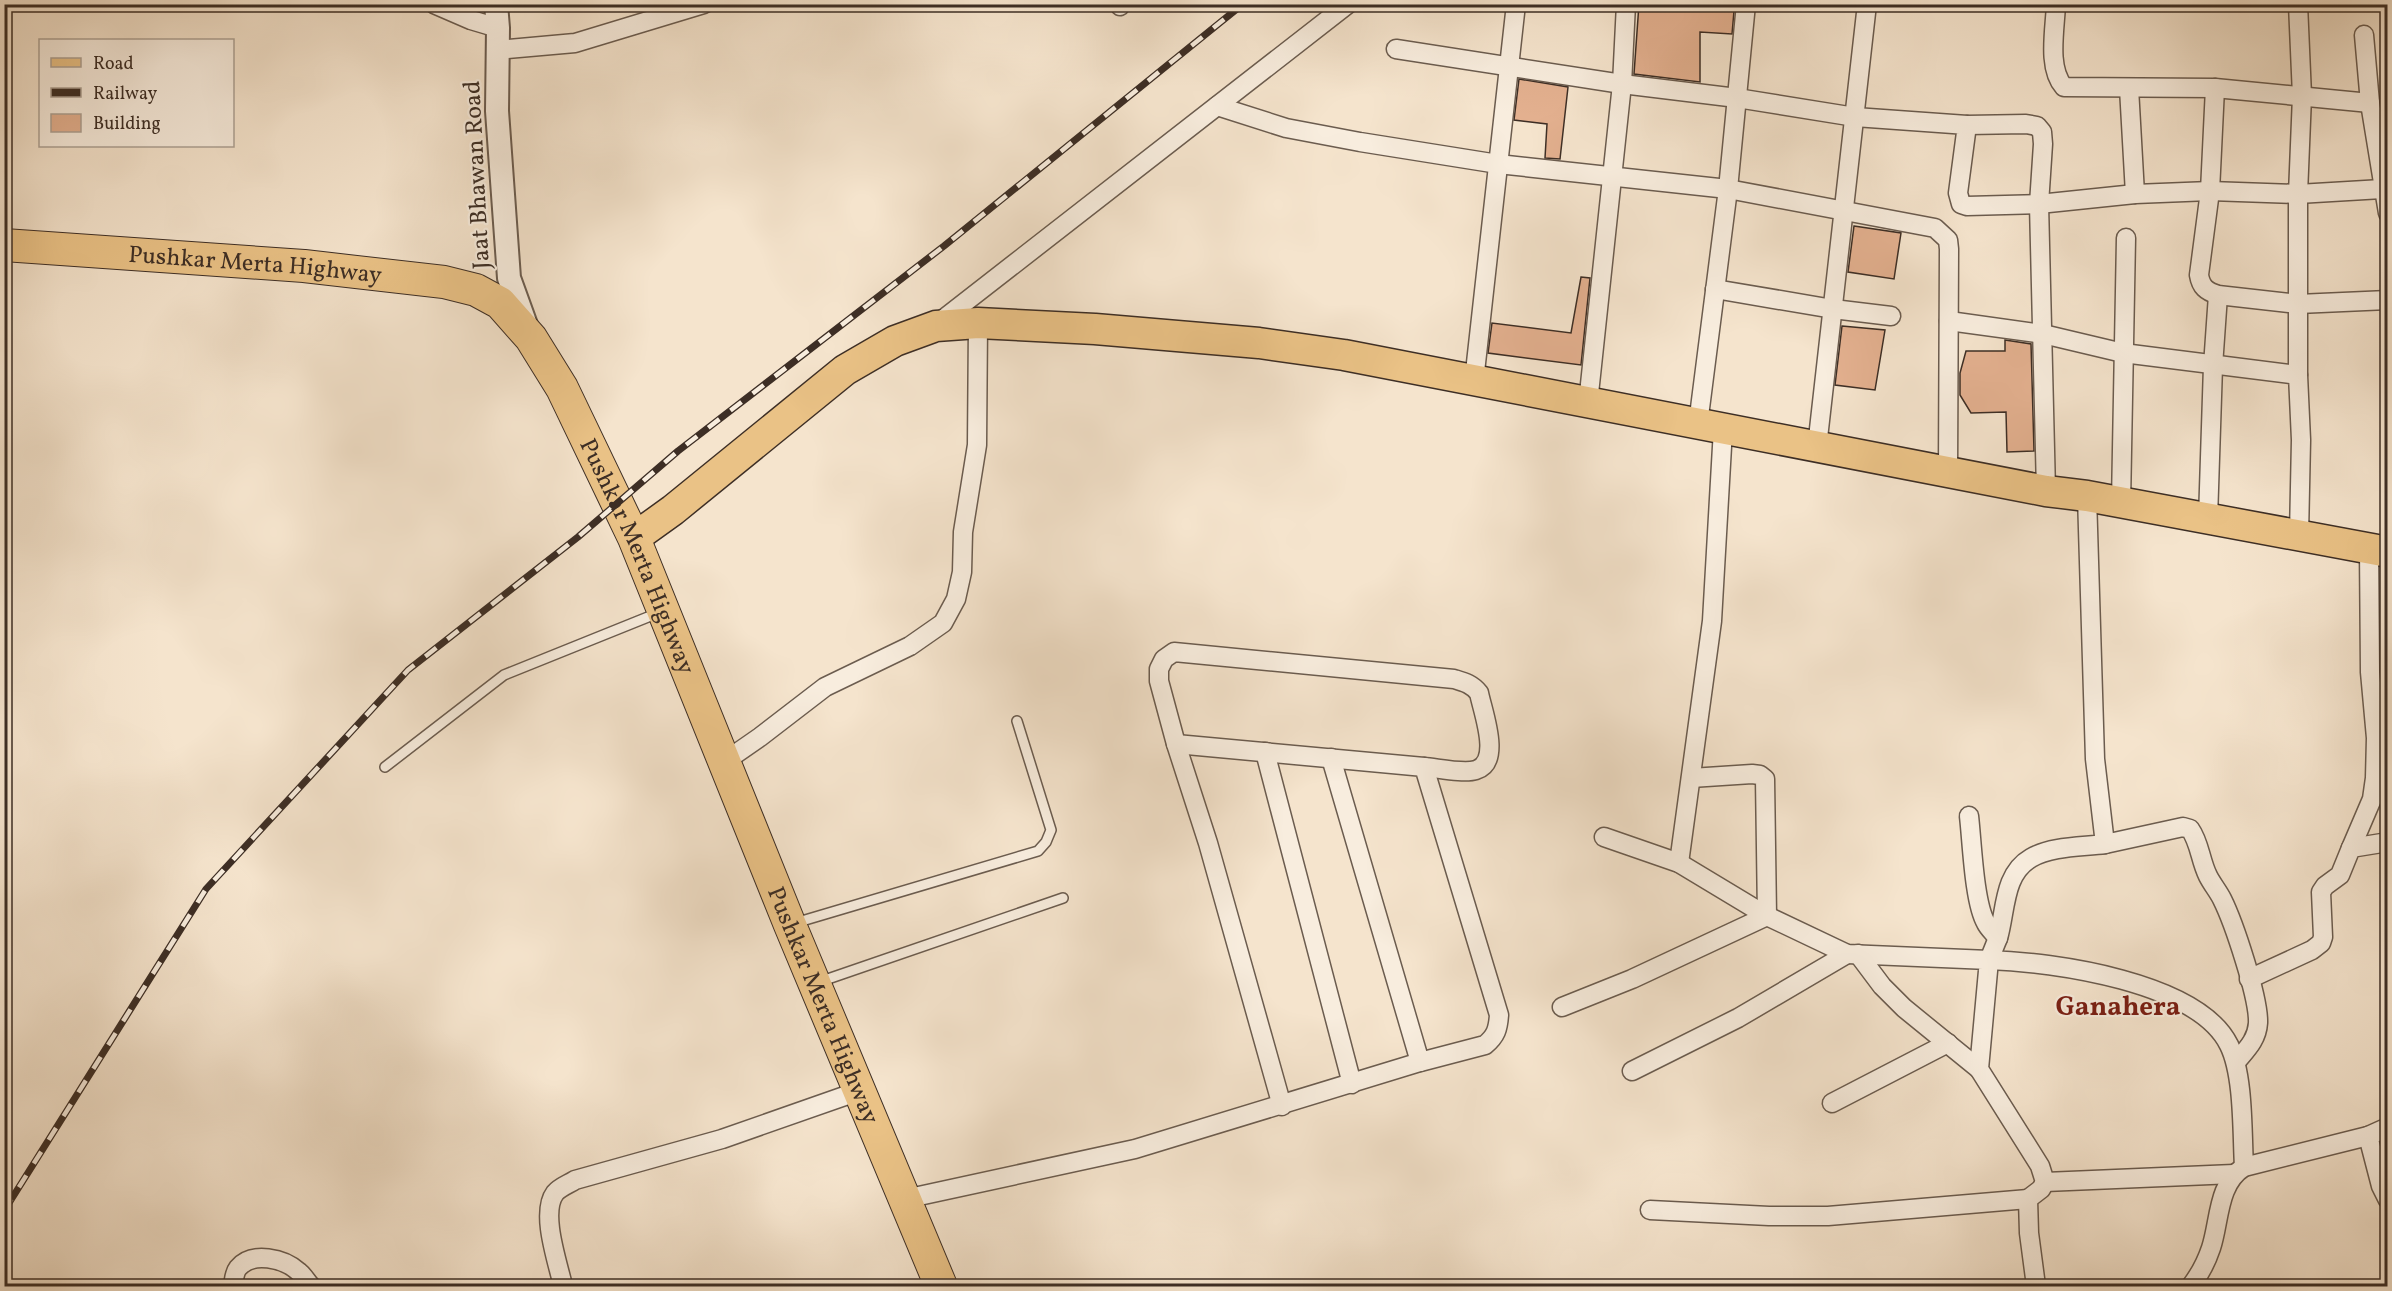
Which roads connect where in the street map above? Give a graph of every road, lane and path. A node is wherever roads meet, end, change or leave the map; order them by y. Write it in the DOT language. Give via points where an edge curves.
graph roads {
  1 [pos="434,4"];
  2 [pos="496,4"];
  3 [pos="704,4"];
  4 [pos="1348,4"];
  5 [pos="1516,4"];
  6 [pos="1626,4"];
  7 [pos="1746,4"];
  8 [pos="1868,4"];
  9 [pos="2056,4"];
  10 [pos="2298,4"];
  11 [pos="498,28"];
  12 [pos="2364,34"];
  13 [pos="497,50"];
  14 [pos="1396,50"];
  15 [pos="1509,66"];
  16 [pos="1622,84"];
  17 [pos="2130,88"];
  18 [pos="2215,88"];
  19 [pos="2302,96"];
  20 [pos="1737,98"];
  21 [pos="2370,103"];
  22 [pos="1217,106"];
  23 [pos="1855,117"];
  24 [pos="1967,124"];
  25 [pos="1498,164"];
  26 [pos="1613,176"];
  27 [pos="1728,189"];
  28 [pos="2382,189"];
  29 [pos="2210,191"];
  30 [pos="2135,194"];
  31 [pos="2298,194"];
  32 [pos="2039,204"];
  33 [pos="1844,209"];
  34 [pos="2388,213"];
  35 [pos="2126,237"];
  36 [pos="4,245"];
  37 [pos="1715,289"];
  38 [pos="2218,295"];
  39 [pos="2388,300"];
  40 [pos="2298,304"];
  41 [pos="1833,309"];
  42 [pos="1891,316"];
  43 [pos="1948,321"];
  44 [pos="978,323"];
  45 [pos="936,326"];
  46 [pos="2043,334"];
  47 [pos="531,338"];
  48 [pos="2123,353"];
  49 [pos="2213,366"];
  50 [pos="2298,375"];
  51 [pos="1474,381"];
  52 [pos="1588,403"];
  53 [pos="1711,426"];
  54 [pos="1817,447"];
  55 [pos="1948,472"];
  56 [pos="2046,491"];
  57 [pos="2087,496"];
  58 [pos="2121,503"];
  59 [pos="2208,519"];
  60 [pos="2299,535"];
  61 [pos="634,538"];
  62 [pos="2378,551"];
  63 [pos="663,611"];
  64 [pos="1017,721"];
  65 [pos="1176,744"];
  66 [pos="1265,752"];
  67 [pos="1331,759"];
  68 [pos="724,762"];
  69 [pos="386,767"];
  70 [pos="1424,767"];
  71 [pos="1691,778"];
  72 [pos="1969,816"];
  73 [pos="1604,837"];
  74 [pos="2388,842"];
  75 [pos="2105,844"];
  76 [pos="2351,848"];
  77 [pos="1679,863"];
  78 [pos="1063,898"];
  79 [pos="1767,916"];
  80 [pos="790,925"];
  81 [pos="1998,938"];
  82 [pos="1852,954"];
  83 [pos="1989,960"];
  84 [pos="2249,978"];
  85 [pos="814,983"];
  86 [pos="1562,1007"];
  87 [pos="1948,1043"];
  88 [pos="1420,1062"];
  89 [pos="2236,1062"];
  90 [pos="1979,1069"];
  91 [pos="1632,1071"];
  92 [pos="1352,1084"];
  93 [pos="859,1091"];
  94 [pos="1832,1102"];
  95 [pos="1282,1106"];
  96 [pos="2388,1127"];
  97 [pos="2368,1136"];
  98 [pos="2239,1170"];
  99 [pos="2045,1182"];
  100 [pos="905,1199"];
  101 [pos="2028,1199"];
  102 [pos="2388,1200"];
  103 [pos="1650,1210"];
  104 [pos="233,1287"];
  105 [pos="311,1287"];
  106 [pos="563,1287"];
  107 [pos="941,1287"];
  108 [pos="2036,1287"];
  109 [pos="2191,1287"];
  1 -- 11 [label="street"];
  2 -- 11 [label="street, Jaat Bhawan Road"];
  3 -- 13 [label="street" via="574,43"];
  4 -- 22 [label="street"];
  5 -- 15 [label="street"];
  6 -- 16 [label="street"];
  7 -- 20 [label="street"];
  8 -- 23 [label="street"];
  9 -- 17 [label="street" via="2054,68 2064,87"];
  10 -- 19 [label="street"];
  11 -- 13 [label="street, Jaat Bhawan Road"];
  12 -- 21 [label="street"];
  13 -- 47 [label="street, Jaat Bhawan Road" via="497,111 509,278"];
  14 -- 15 [label="street"];
  15 -- 16 [label="street"];
  15 -- 25 [label="street"];
  16 -- 20 [label="street"];
  16 -- 26 [label="street"];
  17 -- 18 [label="street"];
  17 -- 30 [label="street"];
  18 -- 19 [label="street"];
  18 -- 29 [label="street"];
  19 -- 21 [label="street"];
  19 -- 31 [label="street"];
  20 -- 23 [label="street"];
  20 -- 27 [label="street"];
  21 -- 28 [label="street"];
  22 -- 25 [label="street" via="1286,128"];
  22 -- 45 [label="street"];
  23 -- 24 [label="street"];
  23 -- 33 [label="street"];
  24 -- 32 [label="street" via="2037,126 2043,144"];
  24 -- 32 [label="street" via="1958,193 1961,204"];
  25 -- 26 [label="street"];
  25 -- 51 [label="street"];
  26 -- 27 [label="street"];
  26 -- 52 [label="street"];
  27 -- 33 [label="street"];
  27 -- 37 [label="street"];
  28 -- 31 [label="street"];
  28 -- 34 [label="street"];
  29 -- 30 [label="street"];
  29 -- 31 [label="street"];
  29 -- 38 [label="street" via="2199,274 2207,292"];
  30 -- 32 [label="street"];
  31 -- 40 [label="street"];
  32 -- 46 [label="street"];
  33 -- 41 [label="street"];
  33 -- 43 [label="street" via="1935,228 1943,234 1949,249"];
  35 -- 48 [label="street"];
  36 -- 47 [label="highway, Pushkar Merta Highway" via="304,266 444,282 500,303"];
  37 -- 41 [label="street"];
  37 -- 53 [label="street"];
  38 -- 40 [label="street"];
  38 -- 49 [label="street"];
  39 -- 40 [label="street"];
  40 -- 50 [label="street"];
  41 -- 42 [label="street"];
  41 -- 54 [label="street"];
  43 -- 46 [label="street"];
  43 -- 55 [label="street"];
  44 -- 45 [label="main road"];
  44 -- 51 [label="main road" via="1095,328 1259,343"];
  44 -- 68 [label="street" via="977,445 963,532 962,572 956,599 943,623 910,646 825,687"];
  45 -- 61 [label="main road" via="895,341 845,370"];
  46 -- 48 [label="street"];
  46 -- 56 [label="street"];
  47 -- 61 [label="highway, Pushkar Merta Highway" via="562,388"];
  48 -- 49 [label="street"];
  48 -- 58 [label="street"];
  49 -- 50 [label="street"];
  49 -- 59 [label="street"];
  50 -- 60 [label="street"];
  51 -- 52 [label="main road"];
  52 -- 53 [label="main road"];
  53 -- 54 [label="main road"];
  53 -- 71 [label="street" via="1712,621"];
  54 -- 55 [label="main road"];
  55 -- 56 [label="main road"];
  56 -- 57 [label="main road"];
  57 -- 58 [label="main road"];
  57 -- 75 [label="street" via="2095,759"];
  58 -- 59 [label="main road"];
  59 -- 60 [label="main road"];
  60 -- 62 [label="main road"];
  61 -- 63 [label="highway, Pushkar Merta Highway"];
  62 -- 76 [label="street" via="2370,672 2375,778 2372,799"];
  63 -- 68 [label="highway, Pushkar Merta Highway"];
  63 -- 69 [label="lane" via="504,675"];
  64 -- 80 [label="lane" via="1051,830 1038,851"];
  65 -- 66 [label="street"];
  65 -- 70 [label="street" via="1159,681 1164,659 1174,652 1466,682 1479,693 1491,751 1487,762 1473,771"];
  65 -- 95 [label="street"];
  66 -- 67 [label="street"];
  66 -- 92 [label="street"];
  67 -- 70 [label="street"];
  67 -- 88 [label="street"];
  68 -- 80 [label="highway, Pushkar Merta Highway"];
  70 -- 88 [label="street" via="1499,1015 1498,1029 1485,1045"];
  71 -- 77 [label="street"];
  71 -- 79 [label="street" via="1752,774 1765,779"];
  72 -- 81 [label="street" via="1981,909 1985,923"];
  73 -- 77 [label="street"];
  74 -- 76 [label="street"];
  75 -- 81 [label="street" via="2031,858 2010,882"];
  75 -- 84 [label="street" via="2190,828 2207,874 2235,930"];
  76 -- 84 [label="street" via="2340,875 2321,892 2321,943"];
  77 -- 79 [label="street"];
  78 -- 85 [label="lane"];
  79 -- 82 [label="street"];
  79 -- 86 [label="street"];
  80 -- 85 [label="highway, Pushkar Merta Highway"];
  81 -- 83 [label="street"];
  82 -- 83 [label="street"];
  82 -- 87 [label="street" via="1904,1008"];
  82 -- 91 [label="street"];
  83 -- 89 [label="street" via="2054,964 2166,993 2217,1026"];
  83 -- 90 [label="street"];
  84 -- 89 [label="street" via="2258,1021 2256,1034"];
  85 -- 93 [label="highway, Pushkar Merta Highway"];
  87 -- 90 [label="street"];
  87 -- 94 [label="street"];
  88 -- 92 [label="street"];
  89 -- 98 [label="street"];
  90 -- 99 [label="street" via="2040,1166"];
  92 -- 95 [label="street"];
  93 -- 100 [label="highway, Pushkar Merta Highway"];
  93 -- 106 [label="street" via="722,1139 575,1180 556,1191 549,1203 549,1217"];
  95 -- 100 [label="street" via="1135,1149"];
  96 -- 97 [label="street"];
  97 -- 98 [label="street"];
  97 -- 102 [label="street"];
  98 -- 99 [label="street"];
  98 -- 109 [label="street" via="2226,1186 2212,1246"];
  99 -- 101 [label="street"];
  100 -- 107 [label="highway, Pushkar Merta Highway"];
  101 -- 103 [label="street" via="1828,1216"];
  101 -- 108 [label="street"];
  104 -- 105 [label="street" via="236,1270 247,1260 262,1258 282,1261 298,1271"];
}
